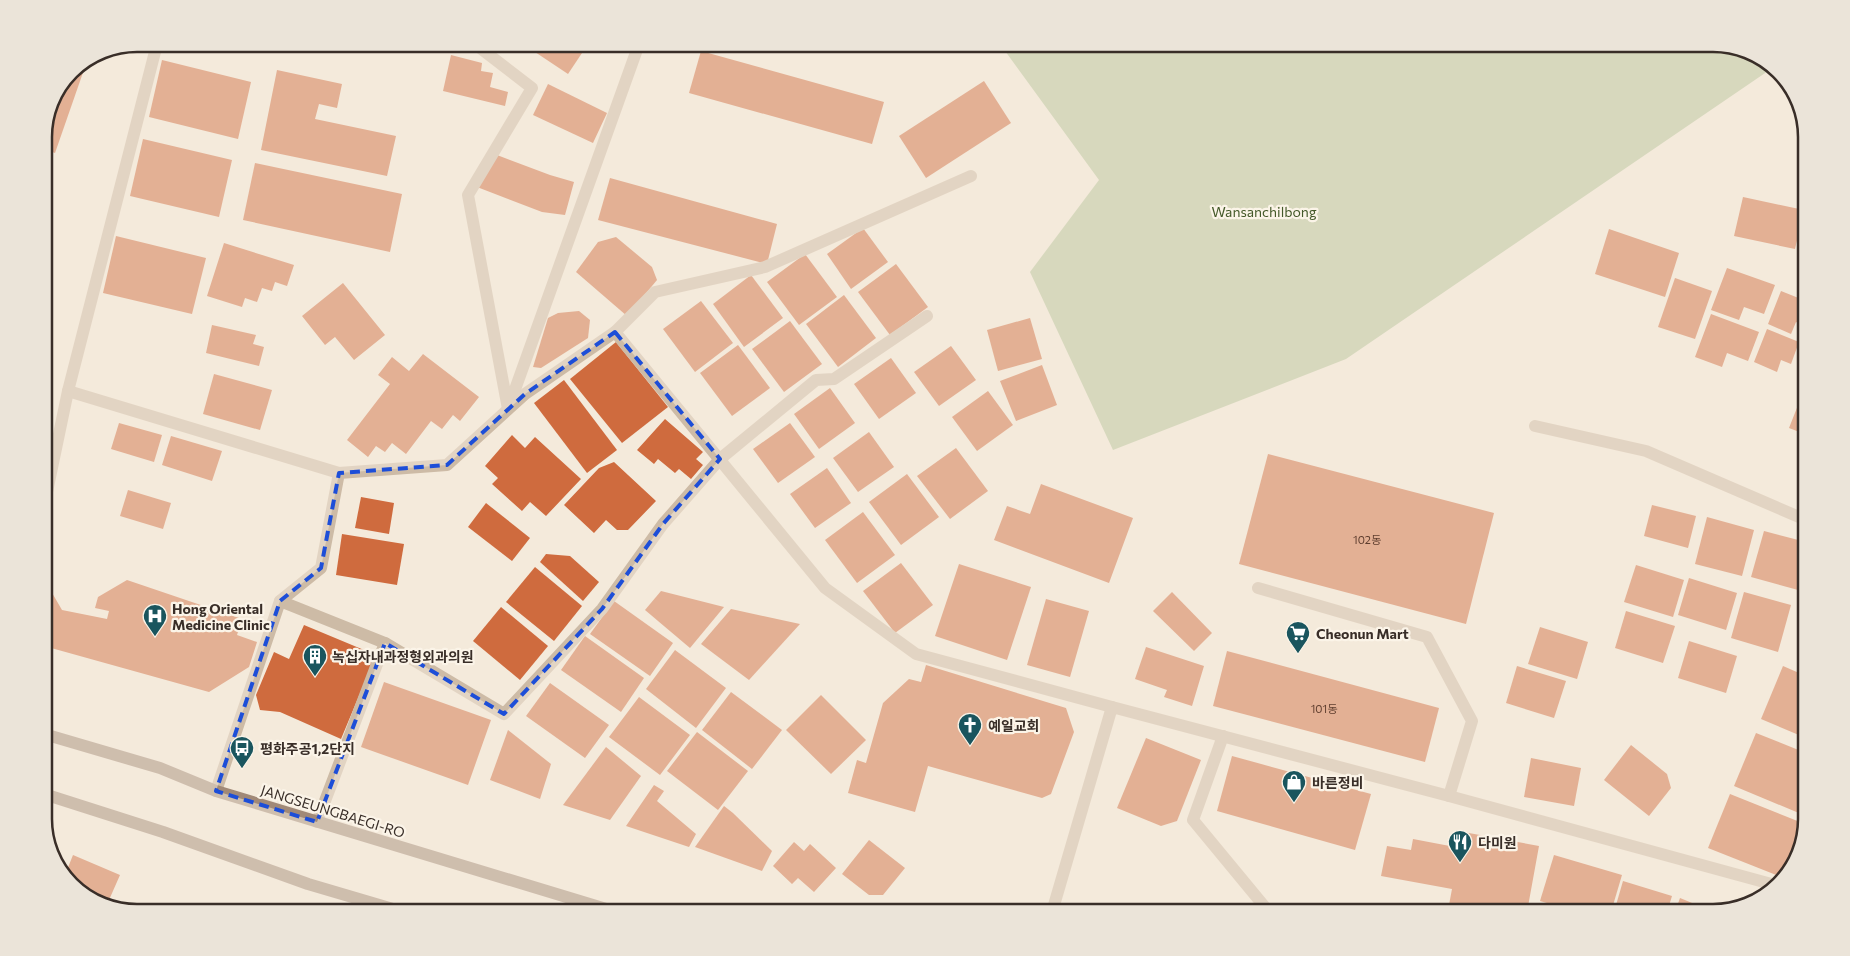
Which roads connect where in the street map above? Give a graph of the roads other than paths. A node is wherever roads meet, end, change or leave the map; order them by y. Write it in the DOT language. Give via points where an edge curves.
graph roads {
  1 [pos="155,52"];
  2 [pos="485,52"];
  3 [pos="635,52"];
  4 [pos="971,176"];
  5 [pos="927,316"];
  6 [pos="615,332"];
  7 [pos="68,391"];
  8 [pos="508,409"];
  9 [pos="1535,426"];
  10 [pos="720,459"];
  11 [pos="53,463"];
  12 [pos="339,473"];
  13 [pos="1798,516"];
  14 [pos="1258,588"];
  15 [pos="280,600"];
  16 [pos="385,643"];
  17 [pos="1112,707"];
  18 [pos="1223,736"];
  19 [pos="53,737"];
  20 [pos="216,791"];
  21 [pos="1449,796"];
  22 [pos="53,797"];
  23 [pos="317,822"];
  24 [pos="1769,882"];
  25 [pos="376,904"];
  26 [pos="589,904"];
  27 [pos="1054,904"];
  28 [pos="1262,904"];
  1 -- 7 [label="street"];
  2 -- 8 [label="street" via="532,88 468,196"];
  3 -- 8 [label="street"];
  4 -- 6 [label="street" via="765,267 655,292"];
  5 -- 10 [label="street" via="834,380 816,380"];
  6 -- 8 [label="street"];
  6 -- 10 [label="street"];
  7 -- 11 [label="street"];
  7 -- 12 [label="street"];
  8 -- 12 [label="street" via="447,465"];
  9 -- 13 [label="street" via="1646,451"];
  10 -- 16 [label="street" via="663,524 602,609 504,714"];
  10 -- 17 [label="street" via="825,588 916,654"];
  12 -- 15 [label="street" via="321,568"];
  14 -- 21 [label="street" via="1427,637 1472,721"];
  15 -- 16 [label="street"];
  15 -- 20 [label="street"];
  16 -- 23 [label="street"];
  17 -- 18 [label="street"];
  17 -- 27 [label="street"];
  18 -- 21 [label="street"];
  18 -- 28 [label="street" via="1193,820"];
  19 -- 20 [label="street, JANGSEUNGBAEGI-RO" via="160,768"];
  20 -- 23 [label="street, JANGSEUNGBAEGI-RO"];
  21 -- 24 [label="street"];
  22 -- 25 [label="street"];
  23 -- 26 [label="street, JANGSEUNGBAEGI-RO"];
}
